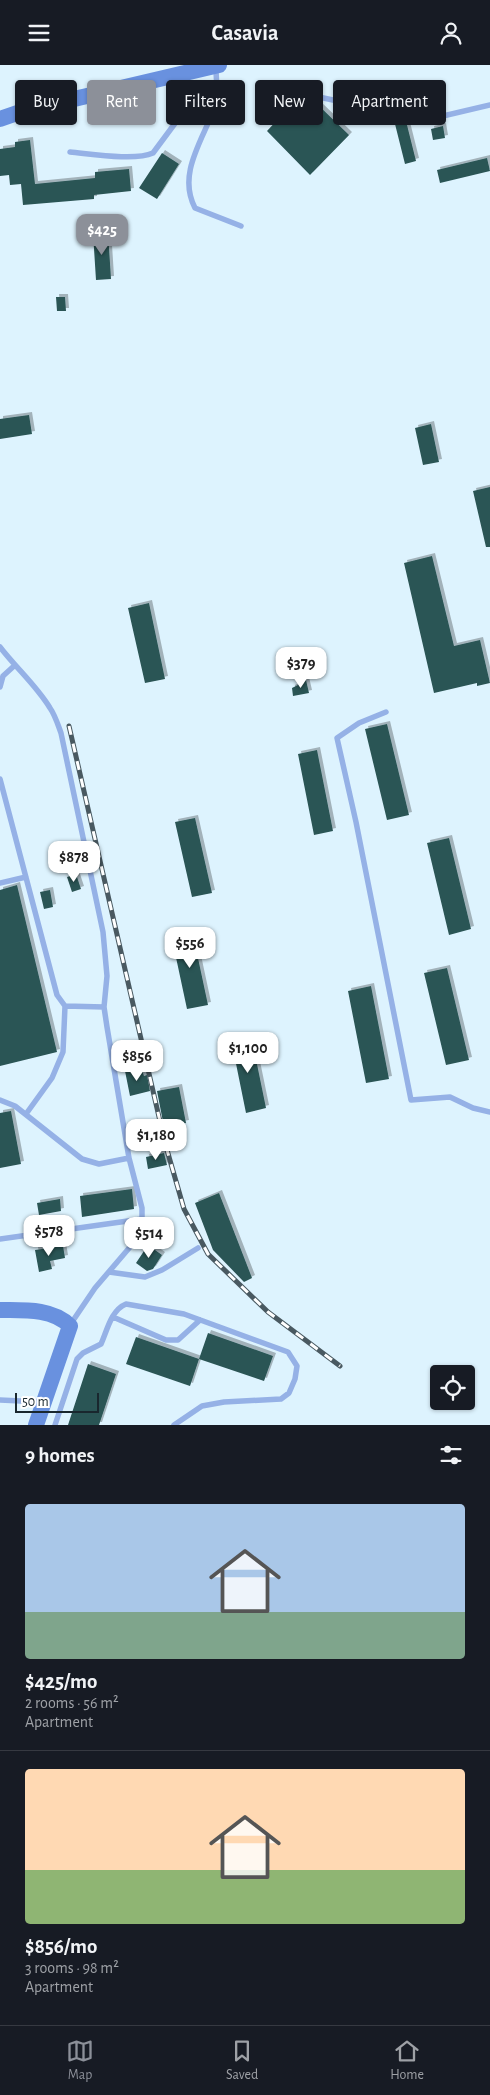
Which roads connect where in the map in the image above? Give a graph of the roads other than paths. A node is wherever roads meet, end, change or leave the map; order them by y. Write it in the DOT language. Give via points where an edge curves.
graph roads {
  1 [pos="217,65"];
  2 [pos="217,80"];
  3 [pos="323,98"];
  4 [pos="490,105"];
  5 [pos="0,119"];
  6 [pos="174,125"];
  7 [pos="206,125"];
  8 [pos="70,152"];
  9 [pos="241,226"];
  10 [pos="0,647"];
  11 [pos="14,666"];
  12 [pos="0,687"];
  13 [pos="386,712"];
  14 [pos="0,779"];
  15 [pos="26,877"];
  16 [pos="0,883"];
  17 [pos="65,1006"];
  18 [pos="104,1007"];
  19 [pos="0,1100"];
  20 [pos="490,1112"];
  21 [pos="26,1114"];
  22 [pos="130,1158"];
  23 [pos="142,1219"];
  24 [pos="0,1239"];
  25 [pos="198,1249"];
  26 [pos="109,1272"];
  27 [pos="0,1310"];
  28 [pos="113,1317"];
  29 [pos="200,1320"];
  30 [pos="70,1326"];
  31 [pos="0,1400"];
  32 [pos="44,1403"];
  33 [pos="36,1425"];
  34 [pos="55,1425"];
  35 [pos="174,1425"];
  1 -- 2 [label="lane"];
  1 -- 5 [label="main road"];
  3 -- 4 [label="lane" via="426,120"];
  6 -- 8 [label="lane" via="153,153 147,156"];
  7 -- 9 [label="lane" via="196,146 188,188 190,199 195,208"];
  10 -- 11 [label="lane"];
  11 -- 12 [label="lane" via="3,676"];
  11 -- 18 [label="lane" via="51,709 61,733 104,931 107,976"];
  13 -- 20 [label="lane" via="359,723 337,738 411,1100 450,1097"];
  14 -- 15 [label="lane"];
  15 -- 16 [label="lane"];
  15 -- 17 [label="lane" via="57,995"];
  17 -- 18 [label="lane"];
  17 -- 21 [label="lane" via="63,1052 52,1078"];
  18 -- 22 [label="lane"];
  19 -- 21 [label="lane"];
  21 -- 22 [label="lane" via="82,1159 99,1164"];
  22 -- 23 [label="lane"];
  23 -- 24 [label="lane"];
  23 -- 26 [label="lane" via="136,1240"];
  25 -- 26 [label="lane" via="145,1277"];
  26 -- 30 [label="lane"];
  27 -- 30 [label="main road" via="45,1312"];
  28 -- 29 [label="lane" via="119,1307 126,1305 184,1314"];
  28 -- 29 [label="lane" via="166,1340 178,1340"];
  28 -- 34 [label="lane" via="101,1344 77,1359"];
  29 -- 35 [label="lane" via="288,1353 297,1366 295,1379 289,1393 281,1399 224,1402 202,1407"];
  30 -- 32 [label="main road"];
  31 -- 32 [label="lane"];
  32 -- 33 [label="main road"];
}
